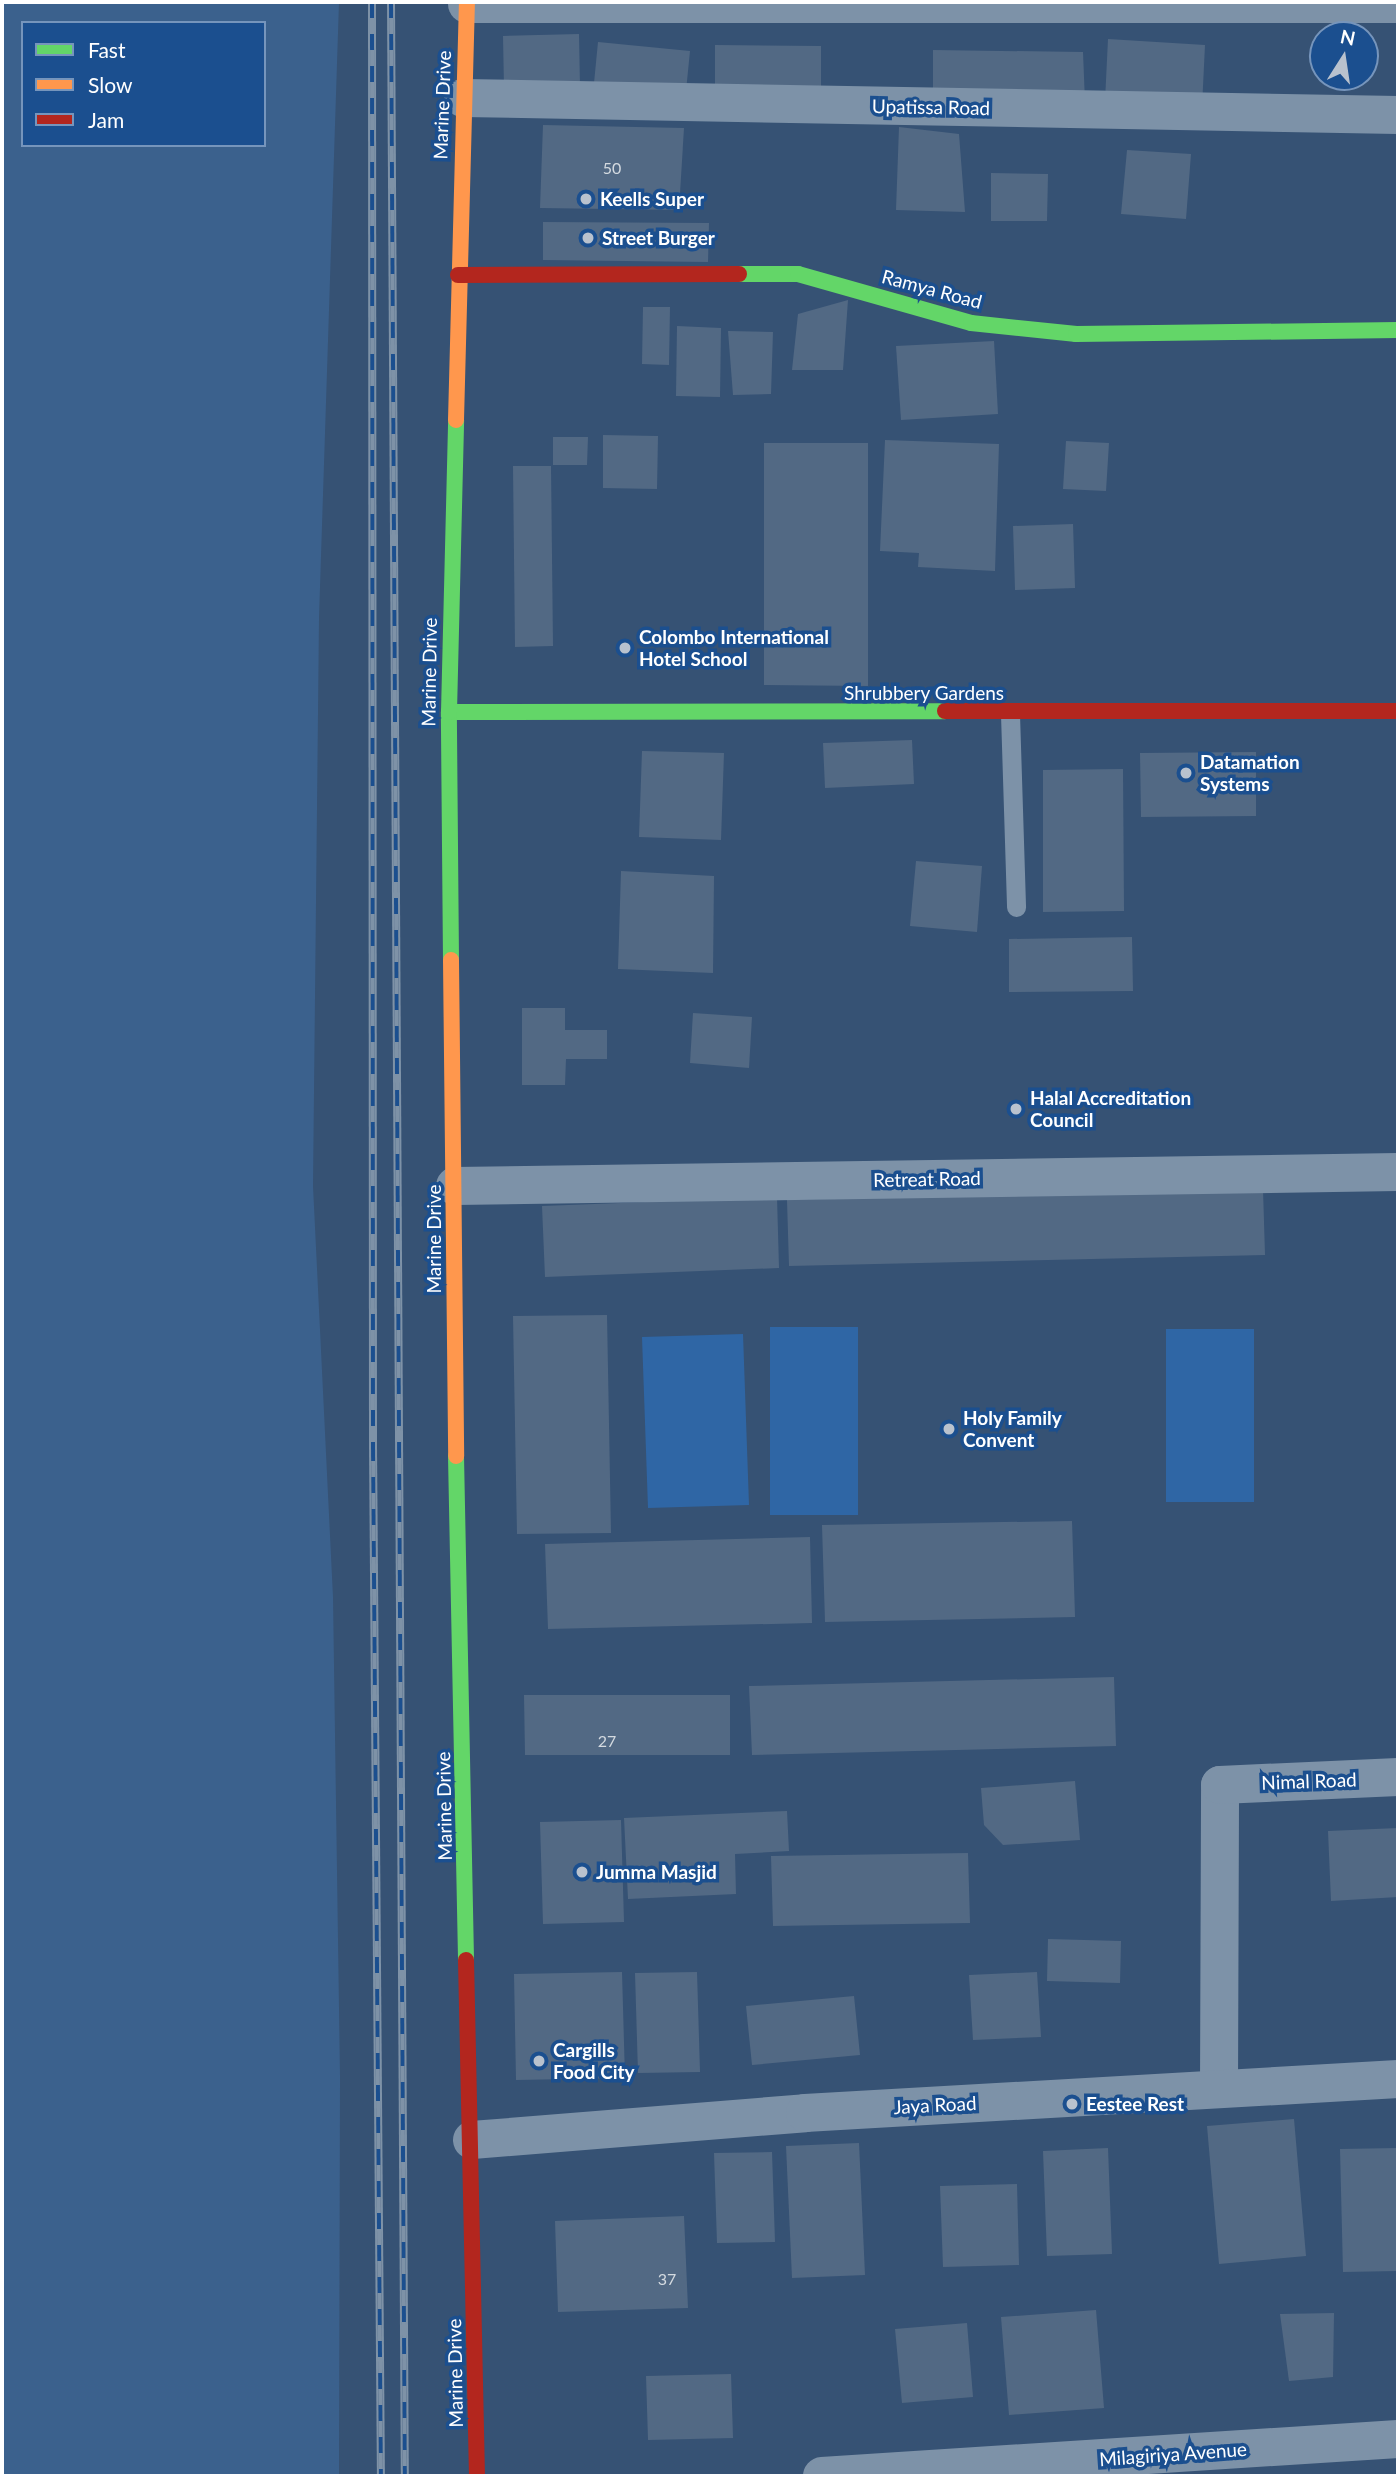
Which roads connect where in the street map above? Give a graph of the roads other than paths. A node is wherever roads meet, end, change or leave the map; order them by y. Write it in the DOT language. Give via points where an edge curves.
graph roads {
  1 [pos="1022,2"];
  2 [pos="467,3"];
  3 [pos="1208,3"];
  4 [pos="1398,4"];
  5 [pos="463,98"];
  6 [pos="1398,115"];
  7 [pos="458,275"];
  8 [pos="1398,330"];
  9 [pos="1398,711"];
  10 [pos="449,712"];
  11 [pos="1010,714"];
  12 [pos="1016,907"];
  13 [pos="1398,1172"];
  14 [pos="455,1186"];
  15 [pos="1398,1777"];
  16 [pos="1398,2079"];
  17 [pos="1219,2090"];
  18 [pos="472,2140"];
  19 [pos="1398,2439"];
  20 [pos="477,2476"];
  21 [pos="822,2476"];
  1 -- 2 [label="street"];
  1 -- 3 [label="street"];
  2 -- 5 [label="main road, Marine Drive"];
  3 -- 4 [label="street"];
  5 -- 6 [label="street, Upatissa Road"];
  5 -- 7 [label="main road, Marine Drive"];
  7 -- 8 [label="main road, Ramya Road" via="798,274 971,323 1076,334"];
  7 -- 10 [label="main road, Marine Drive"];
  9 -- 11 [label="main road, Shrubbery Gardens"];
  10 -- 11 [label="main road, Shrubbery Gardens"];
  10 -- 14 [label="main road, Marine Drive"];
  11 -- 12 [label="lane"];
  13 -- 14 [label="street, Retreat Road"];
  14 -- 18 [label="main road, Marine Drive" via="454,1374"];
  15 -- 17 [label="street, Nimal Road" via="1220,1785"];
  16 -- 17 [label="street, Jaya Road"];
  17 -- 18 [label="street, Jaya Road" via="805,2113"];
  18 -- 20 [label="main road, Marine Drive"];
  19 -- 21 [label="street, Milagiriya Avenue"];
}
